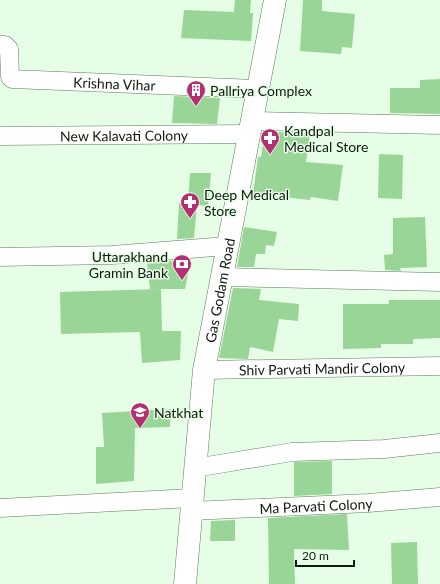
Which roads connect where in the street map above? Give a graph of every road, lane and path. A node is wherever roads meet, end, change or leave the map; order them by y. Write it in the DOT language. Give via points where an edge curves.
graph roads {
  1 [pos="275,0"];
  2 [pos="0,45"];
  3 [pos="258,89"];
  4 [pos="440,125"];
  5 [pos="250,128"];
  6 [pos="0,136"];
  7 [pos="227,246"];
  8 [pos="0,257"];
  9 [pos="221,277"];
  10 [pos="440,282"];
  11 [pos="440,366"];
  12 [pos="204,370"];
  13 [pos="440,443"];
  14 [pos="195,468"];
  15 [pos="440,497"];
  16 [pos="192,504"];
  17 [pos="0,508"];
  18 [pos="185,584"];
  1 -- 3 [label="main road, Gas Godam Road"];
  2 -- 3 [label="street, Krishna Vihar" via="5,45 9,49 12,79"];
  3 -- 5 [label="main road, Gas Godam Road"];
  4 -- 5 [label="street, New Kalavati Colony"];
  5 -- 6 [label="street, New Kalavati Colony"];
  5 -- 7 [label="main road, Gas Godam Road"];
  7 -- 8 [label="street" via="112,254"];
  7 -- 9 [label="main road, Gas Godam Road"];
  9 -- 10 [label="street"];
  9 -- 12 [label="main road, Gas Godam Road"];
  11 -- 12 [label="street, Shiv Parvati Mandir Colony"];
  12 -- 14 [label="main road, Gas Godam Road"];
  13 -- 14 [label="street" via="384,449 292,452"];
  14 -- 16 [label="main road, Gas Godam Road"];
  15 -- 16 [label="street, Ma Parvati Colony" via="368,503"];
  16 -- 17 [label="street, Ma Parvati Colony"];
  16 -- 18 [label="main road, Gas Godam Road"];
}
